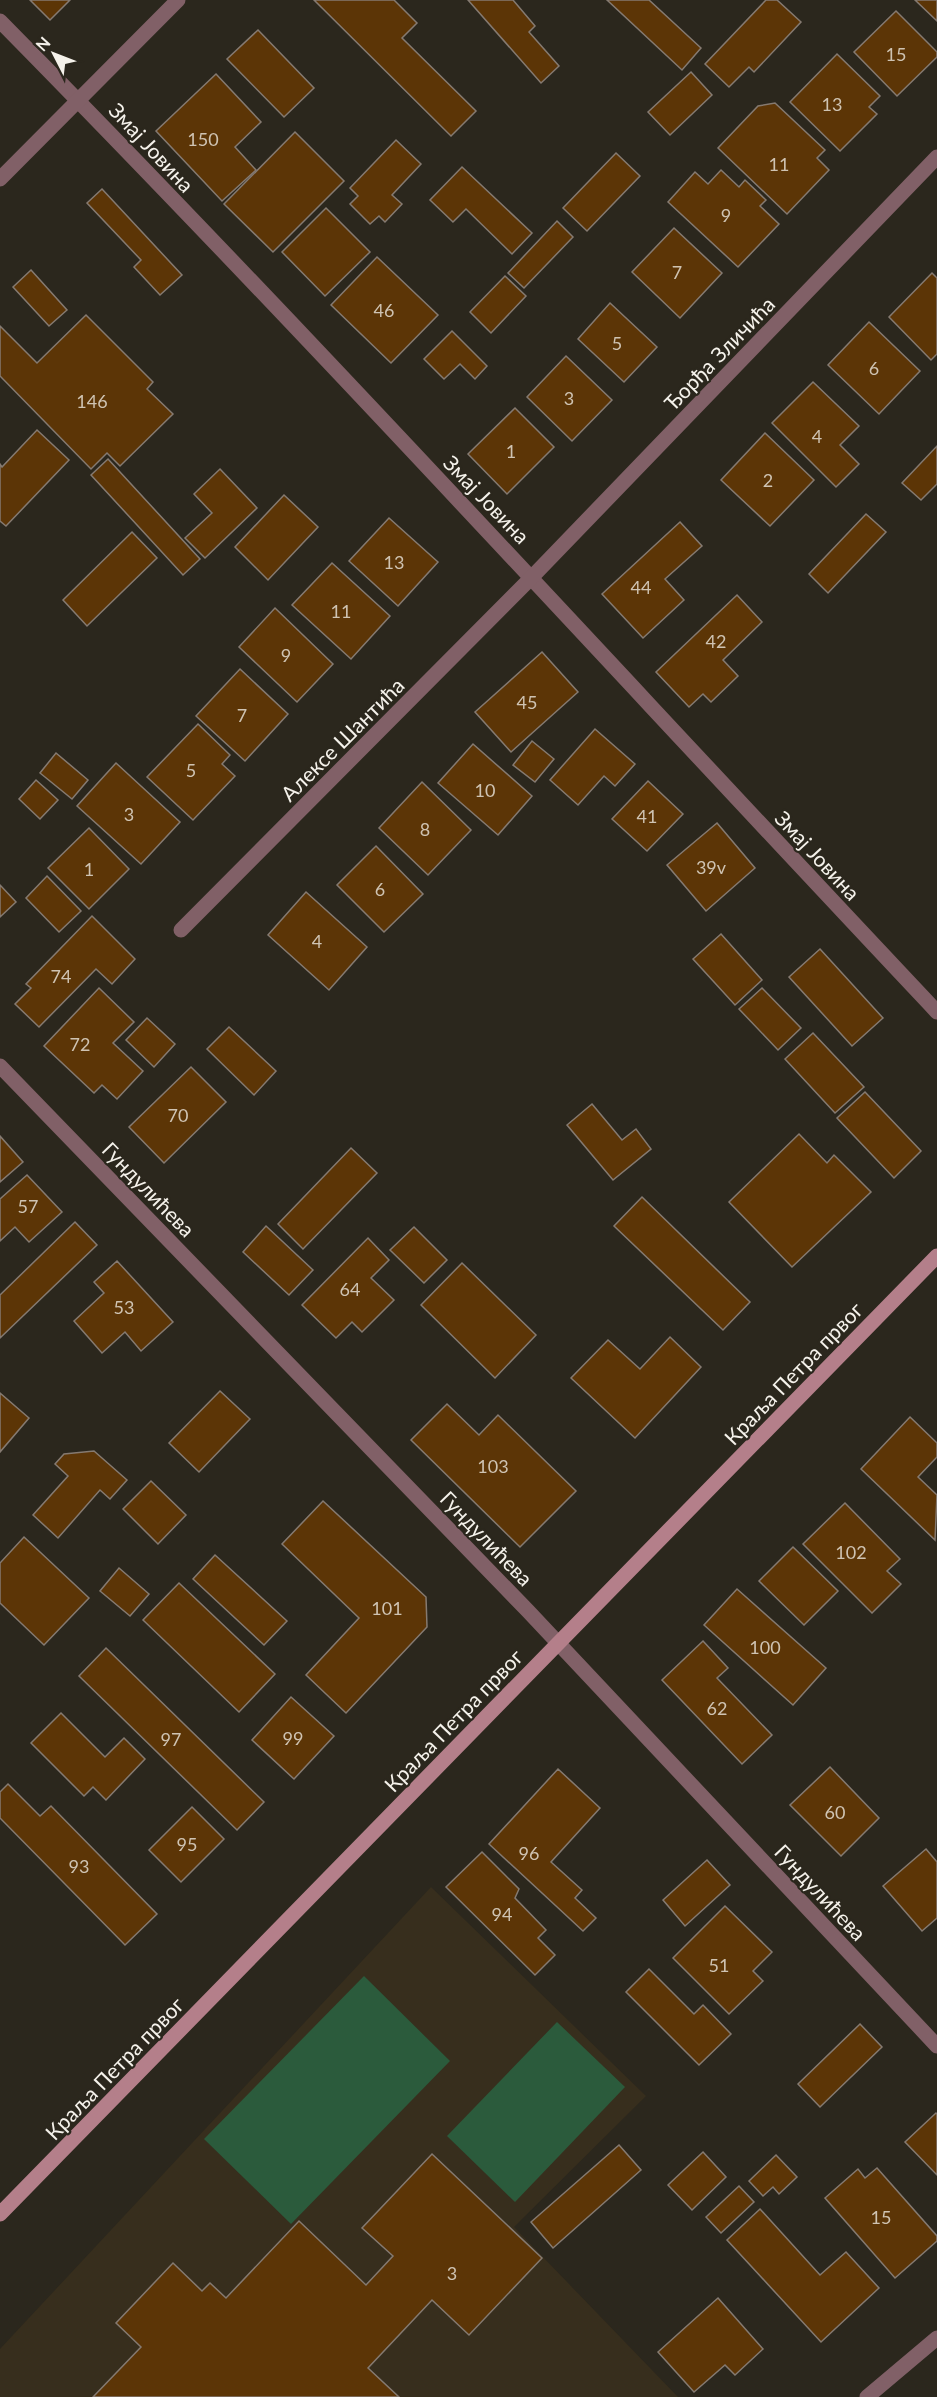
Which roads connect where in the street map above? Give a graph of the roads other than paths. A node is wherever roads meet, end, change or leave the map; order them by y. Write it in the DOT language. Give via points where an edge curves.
graph roads {
  1 [pos="178,0"];
  2 [pos="0,21"];
  3 [pos="78,100"];
  4 [pos="937,157"];
  5 [pos="0,179"];
  6 [pos="532,577"];
  7 [pos="181,930"];
  8 [pos="937,1012"];
  9 [pos="0,1066"];
  10 [pos="937,1256"];
  11 [pos="558,1643"];
  12 [pos="937,2046"];
  13 [pos="0,2214"];
  14 [pos="937,2338"];
  15 [pos="867,2397"];
  1 -- 3 [label="street"];
  2 -- 3 [label="street, Змај Јовина"];
  3 -- 5 [label="street"];
  3 -- 6 [label="street, Змај Јовина"];
  4 -- 6 [label="street, Ђорђа Зличића"];
  6 -- 7 [label="street, Алексе Шантића"];
  6 -- 8 [label="street, Змај Јовина"];
  9 -- 11 [label="street, Гундулићева"];
  10 -- 11 [label="main road, Краља Петра првог"];
  11 -- 12 [label="street, Гундулићева"];
  11 -- 13 [label="main road, Краља Петра првог"];
  14 -- 15 [label="street"];
}
